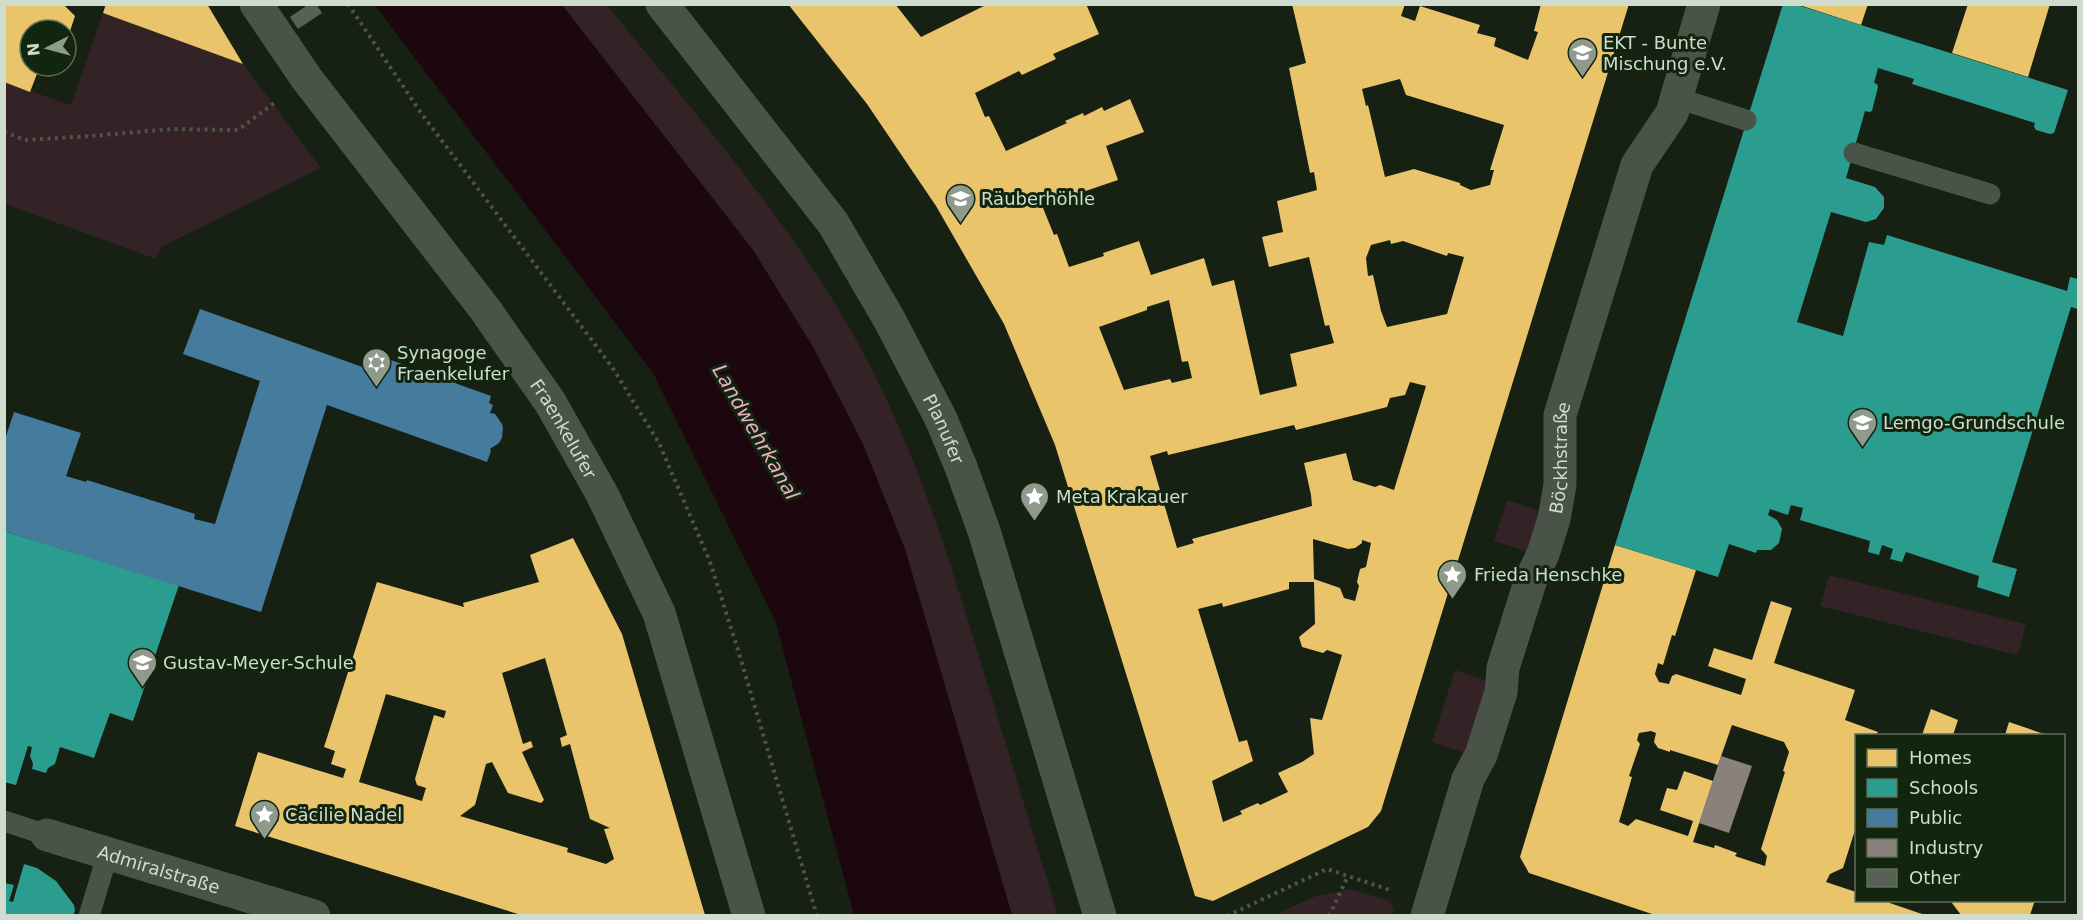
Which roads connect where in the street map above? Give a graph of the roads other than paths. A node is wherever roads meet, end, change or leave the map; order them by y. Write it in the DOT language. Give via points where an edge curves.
graph roads {
  1 [pos="256,4"];
  2 [pos="662,4"];
  3 [pos="1704,4"];
  4 [pos="1677,98"];
  5 [pos="1746,120"];
  6 [pos="1854,153"];
  7 [pos="1990,194"];
  8 [pos="4,821"];
  9 [pos="47,835"];
  10 [pos="108,853"];
  11 [pos="89,915"];
  12 [pos="314,915"];
  13 [pos="749,915"];
  14 [pos="1100,915"];
  15 [pos="1427,915"];
  1 -- 13 [label="street, Fraenkelufer" via="307,79 484,308 550,402 602,494 659,614"];
  2 -- 14 [label="street, Planufer" via="833,223 941,419 984,531"];
  3 -- 4 [label="street, Böckhstraße"];
  4 -- 5 [label="lane"];
  4 -- 15 [label="street, Böckhstraße" via="1672,113 1637,165 1621,214 1560,415 1560,485 1554,519 1544,554 1531,579 1503,668 1501,692 1482,755 1468,779"];
  6 -- 7 [label="lane"];
  8 -- 9 [label="lane, Admiralstraße"];
  9 -- 10 [label="street, Admiralstraße"];
  10 -- 11 [label="lane"];
  10 -- 12 [label="street, Admiralstraße"];
}
